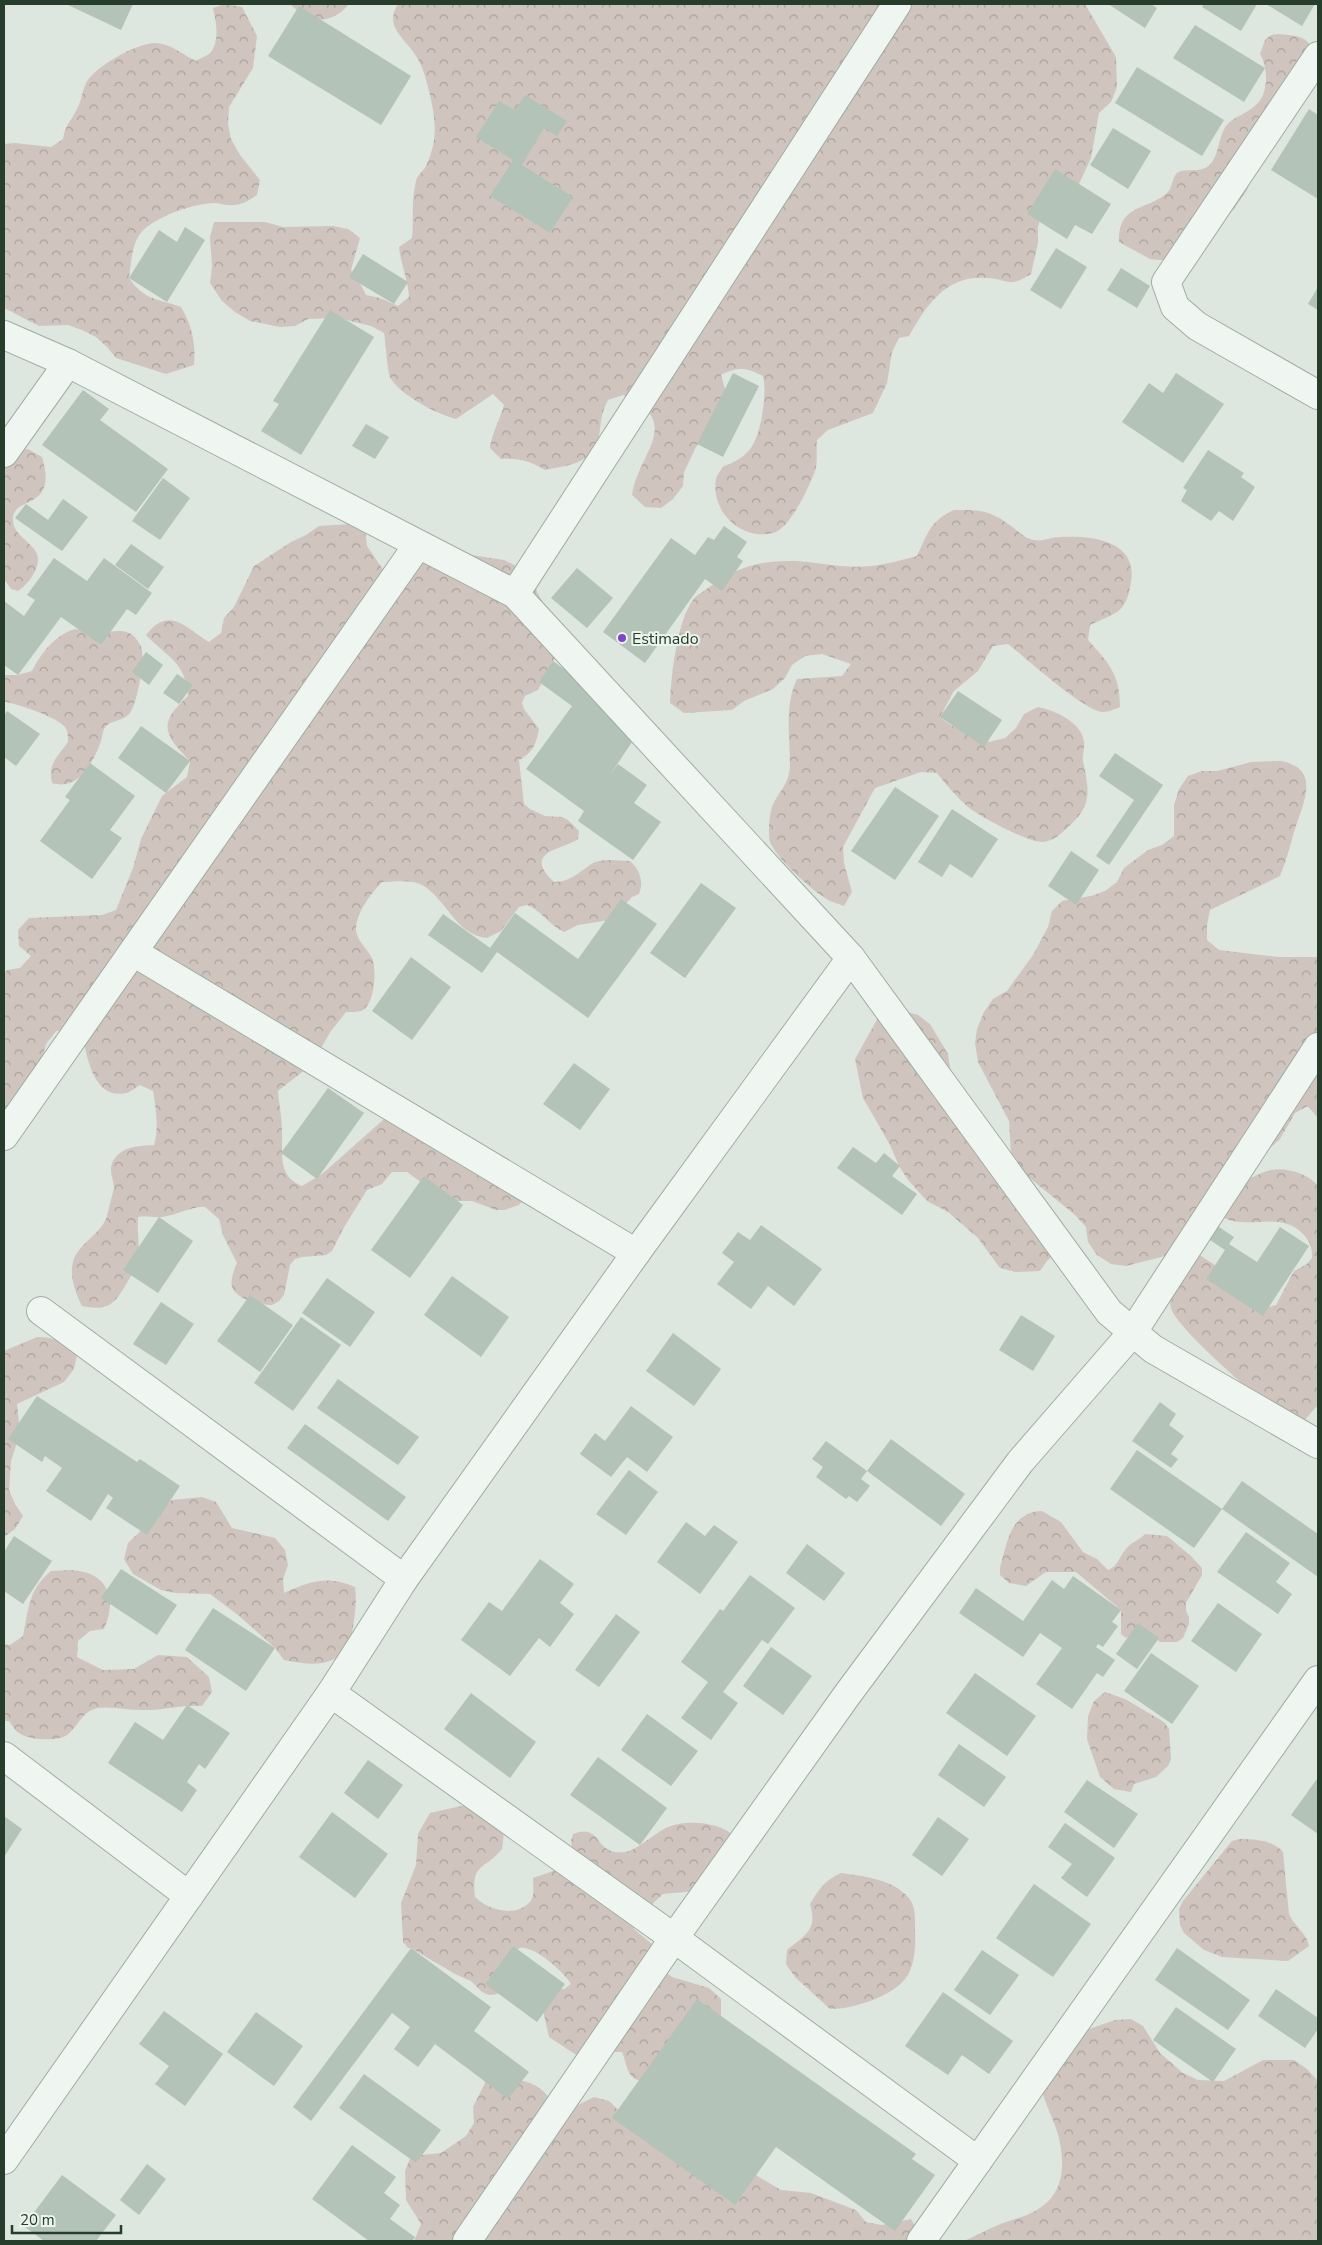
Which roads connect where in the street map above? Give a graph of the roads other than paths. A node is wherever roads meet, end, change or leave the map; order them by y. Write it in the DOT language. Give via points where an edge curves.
graph roads {
  1 [pos="897,4"];
  2 [pos="1318,56"];
  3 [pos="4,335"];
  4 [pos="68,362"];
  5 [pos="1318,396"];
  6 [pos="4,453"];
  7 [pos="418,546"];
  8 [pos="515,594"];
  9 [pos="133,952"];
  10 [pos="850,958"];
  11 [pos="1318,1047"];
  12 [pos="4,1136"];
  13 [pos="636,1253"];
  14 [pos="41,1311"];
  15 [pos="1132,1333"];
  16 [pos="1318,1444"];
  17 [pos="404,1579"];
  18 [pos="1318,1680"];
  19 [pos="332,1693"];
  20 [pos="4,1756"];
  21 [pos="189,1896"];
  22 [pos="674,1938"];
  23 [pos="4,2160"];
  24 [pos="978,2161"];
  25 [pos="466,2241"];
  26 [pos="921,2241"];
  1 -- 8 [label="street"];
  2 -- 5 [label="street" via="1166,282 1175,307 1198,326"];
  3 -- 4 [label="street"];
  4 -- 6 [label="street"];
  4 -- 7 [label="street"];
  7 -- 8 [label="street"];
  7 -- 9 [label="street"];
  8 -- 10 [label="street"];
  9 -- 12 [label="street"];
  9 -- 13 [label="street"];
  10 -- 13 [label="street"];
  10 -- 15 [label="street" via="1108,1312"];
  11 -- 15 [label="street"];
  13 -- 17 [label="street"];
  14 -- 17 [label="street"];
  15 -- 16 [label="street"];
  15 -- 22 [label="street" via="1020,1462 847,1695"];
  17 -- 19 [label="street"];
  18 -- 24 [label="street"];
  19 -- 21 [label="street"];
  19 -- 22 [label="street"];
  20 -- 21 [label="street"];
  21 -- 23 [label="street"];
  22 -- 24 [label="street"];
  22 -- 25 [label="street"];
  24 -- 26 [label="street"];
}
